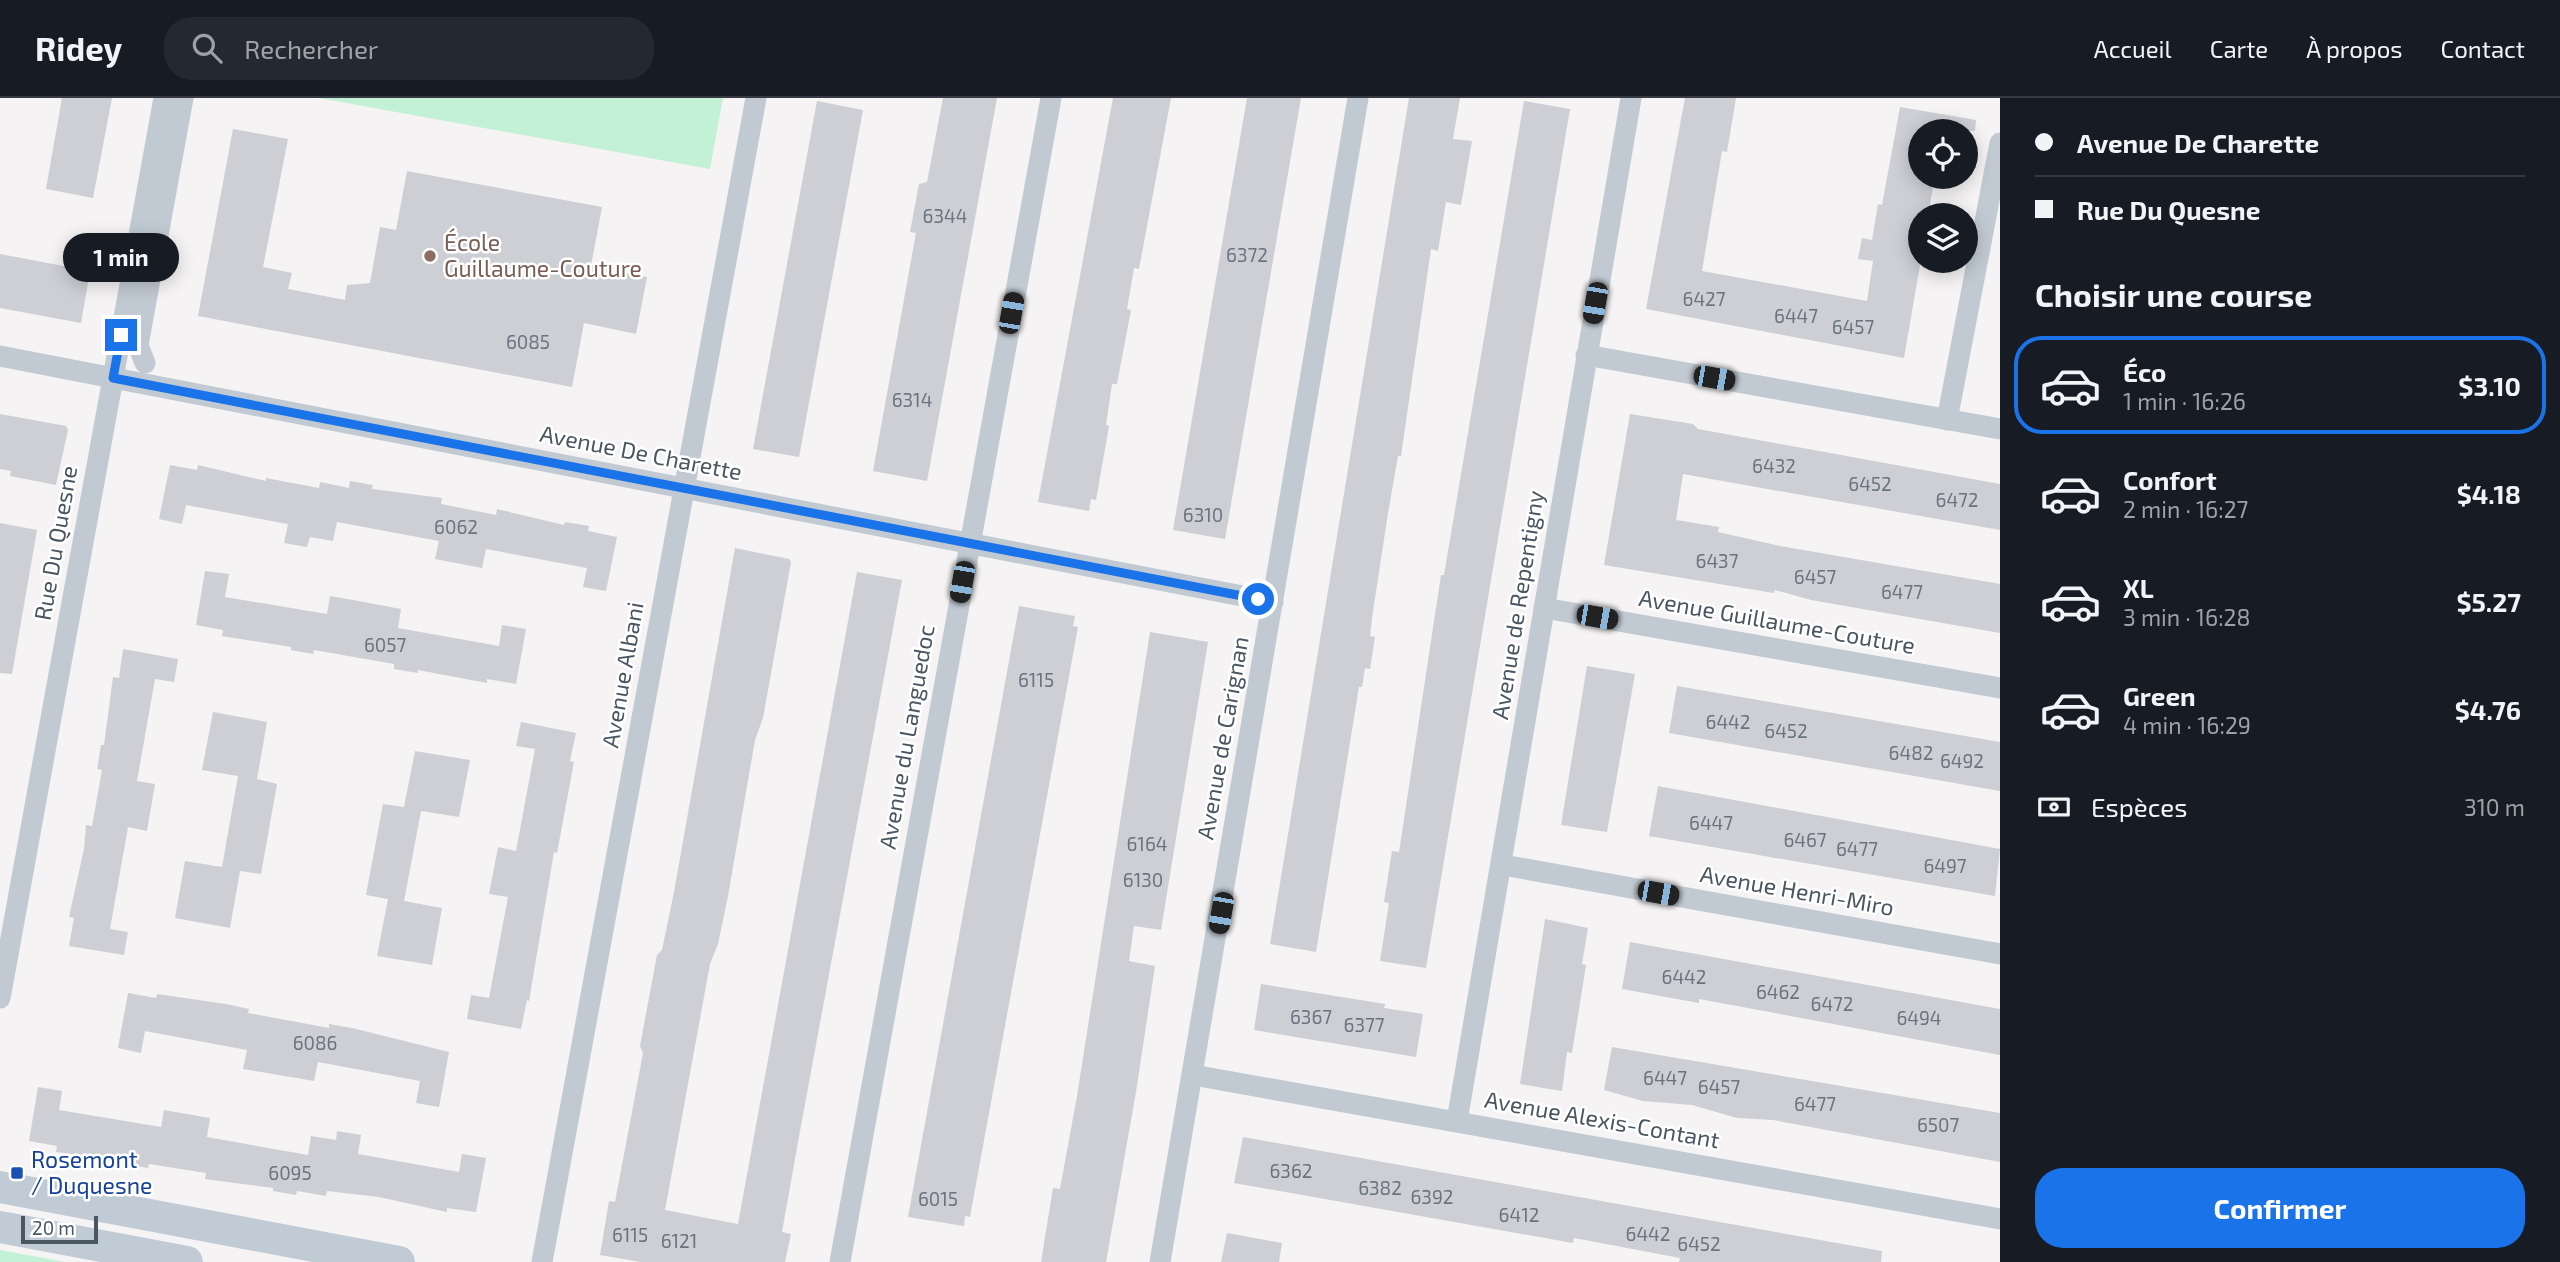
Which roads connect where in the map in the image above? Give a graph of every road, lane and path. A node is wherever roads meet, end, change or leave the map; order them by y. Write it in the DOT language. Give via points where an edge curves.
graph roads {
  1 [pos="164,98"];
  2 [pos="183,98"];
  3 [pos="755,98"];
  4 [pos="1051,98"];
  5 [pos="1358,98"];
  6 [pos="1631,98"];
  7 [pos="2000,143"];
  8 [pos="1586,355"];
  9 [pos="0,356"];
  10 [pos="145,363"];
  11 [pos="113,378"];
  12 [pos="1947,420"];
  13 [pos="2000,429"];
  14 [pos="685,487"];
  15 [pos="969,542"];
  16 [pos="1273,602"];
  17 [pos="1544,608"];
  18 [pos="2000,688"];
  19 [pos="1503,865"];
  20 [pos="2000,954"];
  21 [pos="0,998"];
  22 [pos="1193,1075"];
  23 [pos="1457,1121"];
  24 [pos="0,1187"];
  25 [pos="2000,1219"];
  26 [pos="0,1227"];
  27 [pos="187,1262"];
  28 [pos="399,1262"];
  29 [pos="542,1262"];
  30 [pos="840,1262"];
  31 [pos="1160,1262"];
  1 -- 11 [label="street, Rue Du Quesne"];
  2 -- 10 [label="street" via="138,345"];
  3 -- 14 [label="street, Avenue Albani"];
  4 -- 15 [label="street, Avenue du Languedoc"];
  5 -- 16 [label="street, Avenue de Carignan"];
  6 -- 8 [label="street, Avenue de Repentigny"];
  7 -- 12 [label="street"];
  8 -- 12 [label="street"];
  8 -- 17 [label="street, Avenue de Repentigny"];
  9 -- 11 [label="street, Avenue De Charette"];
  11 -- 14 [label="street, Avenue De Charette"];
  11 -- 21 [label="street, Rue Du Quesne"];
  12 -- 13 [label="street"];
  14 -- 15 [label="street, Avenue De Charette"];
  14 -- 29 [label="street, Avenue Albani"];
  15 -- 16 [label="street, Avenue De Charette"];
  15 -- 30 [label="street, Avenue du Languedoc"];
  16 -- 22 [label="street, Avenue de Carignan"];
  17 -- 18 [label="street, Avenue Guillaume-Couture"];
  17 -- 19 [label="street, Avenue de Repentigny"];
  19 -- 20 [label="street, Avenue Henri-Miro"];
  19 -- 23 [label="street, Avenue de Repentigny"];
  22 -- 23 [label="street, Avenue Alexis-Contant"];
  22 -- 31 [label="street, Avenue de Carignan"];
  23 -- 25 [label="street, Avenue Alexis-Contant"];
  24 -- 28 [label="main road"];
  26 -- 27 [label="main road"];
}
